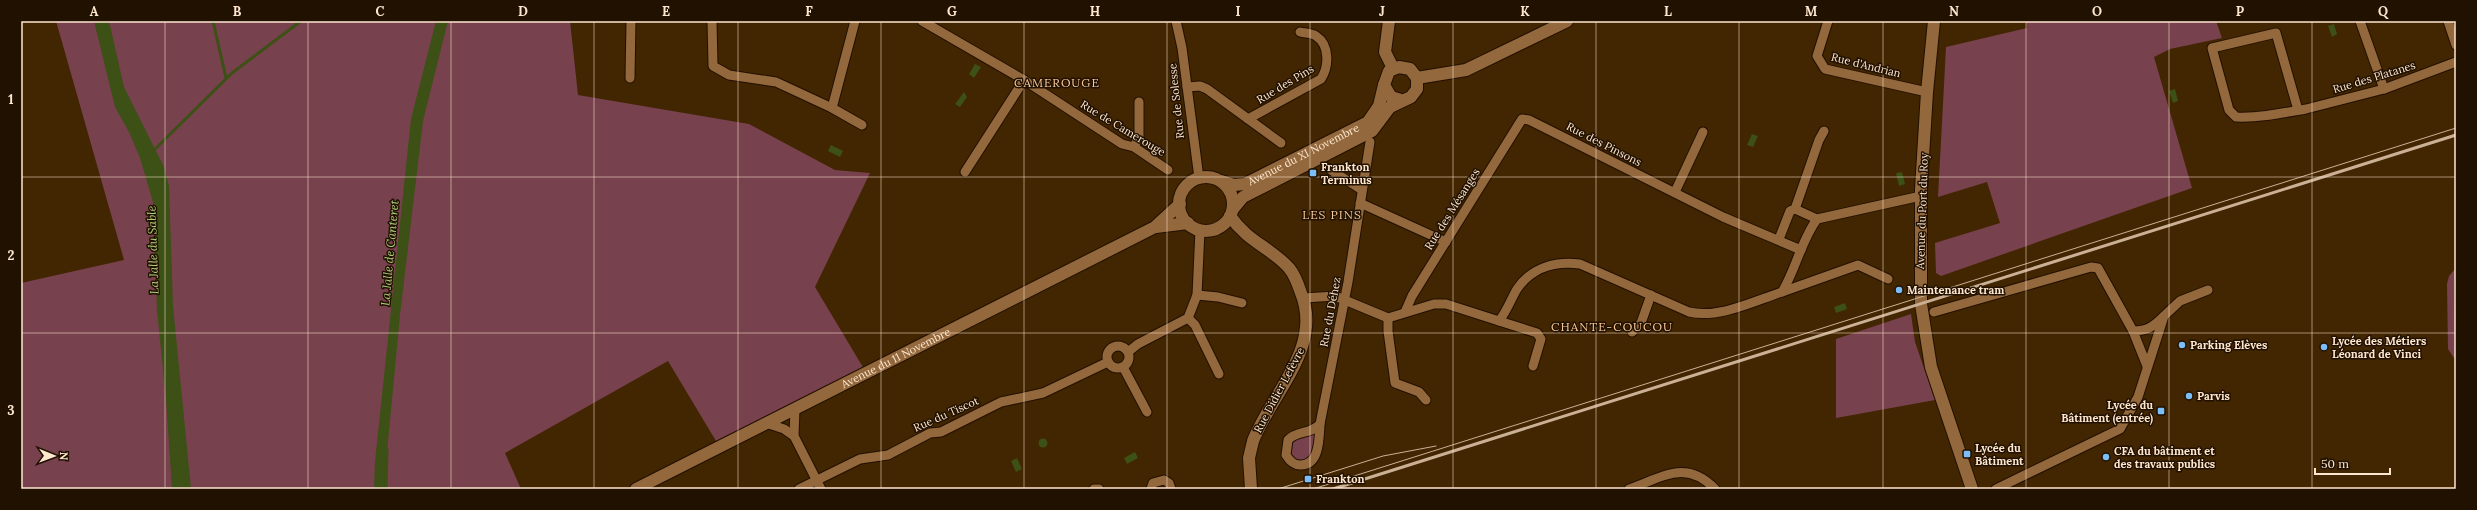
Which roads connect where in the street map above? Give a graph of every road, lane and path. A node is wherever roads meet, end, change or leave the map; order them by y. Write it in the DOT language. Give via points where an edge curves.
graph roads {
  1 [pos="631,21"];
  2 [pos="712,21"];
  3 [pos="855,21"];
  4 [pos="922,21"];
  5 [pos="1176,21"];
  6 [pos="1389,21"];
  7 [pos="1567,21"];
  8 [pos="1828,21"];
  9 [pos="1934,21"];
  10 [pos="2360,21"];
  11 [pos="2448,21"];
  12 [pos="1300,32"];
  13 [pos="2456,45"];
  14 [pos="2456,62"];
  15 [pos="1393,68"];
  16 [pos="630,78"];
  17 [pos="1417,78"];
  18 [pos="1024,80"];
  19 [pos="1384,85"];
  20 [pos="1187,87"];
  21 [pos="2384,89"];
  22 [pos="1926,92"];
  23 [pos="1401,100"];
  24 [pos="1139,102"];
  25 [pos="832,108"];
  26 [pos="2298,110"];
  27 [pos="1248,119"];
  28 [pos="1522,119"];
  29 [pos="862,125"];
  30 [pos="1824,131"];
  31 [pos="1703,132"];
  32 [pos="1370,142"];
  33 [pos="1281,144"];
  34 [pos="1134,147"];
  35 [pos="1168,170"];
  36 [pos="1331,170"];
  37 [pos="965,172"];
  38 [pos="1199,178"];
  39 [pos="1221,181"];
  40 [pos="1362,190"];
  41 [pos="1675,192"];
  42 [pos="1921,196"];
  43 [pos="1360,203"];
  44 [pos="1180,204"];
  45 [pos="1795,209"];
  46 [pos="1231,212"];
  47 [pos="1817,219"];
  48 [pos="1188,223"];
  49 [pos="1155,227"];
  50 [pos="1218,228"];
  51 [pos="1200,230"];
  52 [pos="1779,239"];
  53 [pos="1252,241"];
  54 [pos="1446,242"];
  55 [pos="1801,250"];
  56 [pos="1888,279"];
  57 [pos="2208,290"];
  58 [pos="1782,292"];
  59 [pos="1197,295"];
  60 [pos="1651,295"];
  61 [pos="1304,298"];
  62 [pos="1344,300"];
  63 [pos="1242,303"];
  64 [pos="1405,312"];
  65 [pos="1934,312"];
  66 [pos="2164,316"];
  67 [pos="1188,318"];
  68 [pos="1388,318"];
  69 [pos="1499,321"];
  70 [pos="2133,331"];
  71 [pos="1632,332"];
  72 [pos="1128,352"];
  73 [pos="1108,362"];
  74 [pos="1533,366"];
  75 [pos="2147,366"];
  76 [pos="1123,367"];
  77 [pos="1220,374"];
  78 [pos="1426,400"];
  79 [pos="795,409"];
  80 [pos="1146,412"];
  81 [pos="766,423"];
  82 [pos="1320,424"];
  83 [pos="794,436"];
  84 [pos="816,480"];
  85 [pos="1250,487"];
  86 [pos="636,489"];
  87 [pos="799,489"];
  88 [pos="821,489"];
  89 [pos="1094,489"];
  90 [pos="1099,489"];
  91 [pos="1151,489"];
  92 [pos="1171,489"];
  93 [pos="1629,489"];
  94 [pos="1715,489"];
  95 [pos="1972,489"];
  96 [pos="1996,489"];
  1 -- 16 [label="street"];
  2 -- 25 [label="street" via="713,66 729,75 776,82"];
  3 -- 25 [label="street"];
  4 -- 18 [label="street, Rue de Camerouge"];
  5 -- 20 [label="street, Rue de Solesse" via="1182,43"];
  6 -- 15 [label="main road" via="1385,52"];
  7 -- 17 [label="main road" via="1466,70"];
  8 -- 22 [label="street, Rue d'Andrian" via="1817,56 1825,69"];
  9 -- 22 [label="main road, Avenue du Port du Roy"];
  10 -- 21 [label="street"];
  11 -- 13 [label="street"];
  12 -- 27 [label="street, Rue des Pins" via="1316,36 1322,43 1328,61 1326,71 1320,79"];
  14 -- 21 [label="street, Rue des Platanes"];
  15 -- 17 [label="main road" via="1410,69"];
  15 -- 19 [label="main road" via="1386,75"];
  17 -- 23 [label="main road" via="1414,93"];
  18 -- 34 [label="street, Rue de Camerouge" via="1122,144"];
  18 -- 37 [label="street"];
  19 -- 23 [label="main road" via="1391,98"];
  19 -- 39 [label="main road, Avenue du XI Novembre" via="1379,106 1368,122 1245,184 1234,185"];
  20 -- 27 [label="street" via="1200,86 1207,89"];
  20 -- 38 [label="street, Rue de Solesse"];
  21 -- 26 [label="street, Rue des Platanes"];
  22 -- 42 [label="main road, Avenue du Port du Roy"];
  23 -- 46 [label="main road, Avenue du XI Novembre" via="1390,107 1372,131 1364,137 1243,196"];
  24 -- 34 [label="street" via="1139,136"];
  25 -- 29 [label="street"];
  26 -- 26 [label="street, Rue des Platanes" via="2243,117 2232,115 2212,48 2276,33"];
  27 -- 33 [label="street"];
  28 -- 41 [label="street, Rue des Pinsons" via="1529,120"];
  28 -- 54 [label="street, Rue des Mésanges"];
  30 -- 45 [label="street"];
  31 -- 41 [label="street"];
  32 -- 40 [label="street, Rue du Déhez"];
  34 -- 35 [label="street, Rue de Camerouge"];
  36 -- 40 [label="street"];
  38 -- 39 [label="main road"];
  38 -- 44 [label="main road" via="1185,188"];
  39 -- 46 [label="main road" via="1232,194"];
  40 -- 43 [label="street, Rue du Déhez"];
  41 -- 52 [label="street, Rue des Pinsons" via="1724,217"];
  42 -- 47 [label="street"];
  42 -- 95 [label="main road, Avenue du Port du Roy" via="1920,284 1926,346"];
  43 -- 54 [label="street"];
  43 -- 62 [label="street, Rue du Déhez"];
  44 -- 48 [label="main road" via="1181,213"];
  44 -- 49 [label="main road, Avenue du 11 Novembre"];
  45 -- 47 [label="street"];
  45 -- 52 [label="street" via="1790,211"];
  46 -- 50 [label="main road"];
  46 -- 53 [label="main road, Rue Didier Lefèvre"];
  47 -- 55 [label="street"];
  48 -- 49 [label="main road, Avenue du 11 Novembre"];
  48 -- 51 [label="main road"];
  49 -- 79 [label="main road, Avenue du 11 Novembre"];
  50 -- 51 [label="main road"];
  50 -- 53 [label="main road, Rue Didier Lefèvre"];
  51 -- 59 [label="street"];
  52 -- 55 [label="street, Rue des Pinsons"];
  53 -- 61 [label="main road, Rue Didier Lefèvre" via="1279,257 1290,270"];
  54 -- 64 [label="street, Rue des Mésanges" via="1412,296"];
  55 -- 58 [label="street" via="1792,276"];
  56 -- 58 [label="street" via="1858,265"];
  57 -- 66 [label="street" via="2180,301"];
  58 -- 60 [label="street" via="1702,315"];
  59 -- 63 [label="street"];
  59 -- 67 [label="street"];
  60 -- 69 [label="street" via="1580,264 1563,262 1546,266 1531,274 1518,287"];
  60 -- 71 [label="street" via="1641,323"];
  61 -- 62 [label="street" via="1323,296"];
  61 -- 85 [label="main road, Rue Didier Lefèvre" via="1307,317 1305,340 1253,441 1249,458"];
  62 -- 68 [label="street"];
  62 -- 82 [label="street, Rue du Déhez"];
  64 -- 68 [label="street"];
  64 -- 69 [label="street" via="1434,304 1446,304"];
  65 -- 70 [label="street" via="2098,268"];
  66 -- 70 [label="street" via="2152,328"];
  66 -- 75 [label="street"];
  67 -- 72 [label="street" via="1138,344"];
  67 -- 77 [label="street" via="1195,325"];
  68 -- 78 [label="street" via="1395,383 1419,392"];
  69 -- 74 [label="street" via="1537,333 1541,338"];
  70 -- 75 [label="street"];
  72 -- 73 [label="street" via="1123,346 1115,346 1107,354"];
  72 -- 76 [label="street" via="1128,361"];
  73 -- 76 [label="street" via="1115,367"];
  73 -- 84 [label="street, Rue du Tiscot" via="1043,393 1001,402 941,432 930,433 888,455 860,459"];
  75 -- 96 [label="street" via="2138,397 2120,429"];
  76 -- 80 [label="street"];
  79 -- 81 [label="main road, Avenue du 11 Novembre"];
  79 -- 83 [label="street"];
  81 -- 83 [label="street" via="784,429"];
  81 -- 86 [label="main road, Avenue du 11 Novembre"];
  82 -- 82 [label="street, Rue du Déhez" via="1317,450 1312,460 1303,465 1292,463 1286,454 1288,440 1296,433 1311,432"];
  83 -- 84 [label="street"];
  84 -- 87 [label="street, Rue du Tiscot"];
  84 -- 88 [label="street"];
  89 -- 90 [label="street"];
  91 -- 92 [label="street" via="1153,483 1164,480 1169,483"];
  93 -- 94 [label="street" via="1682,471 1704,477"];
}
